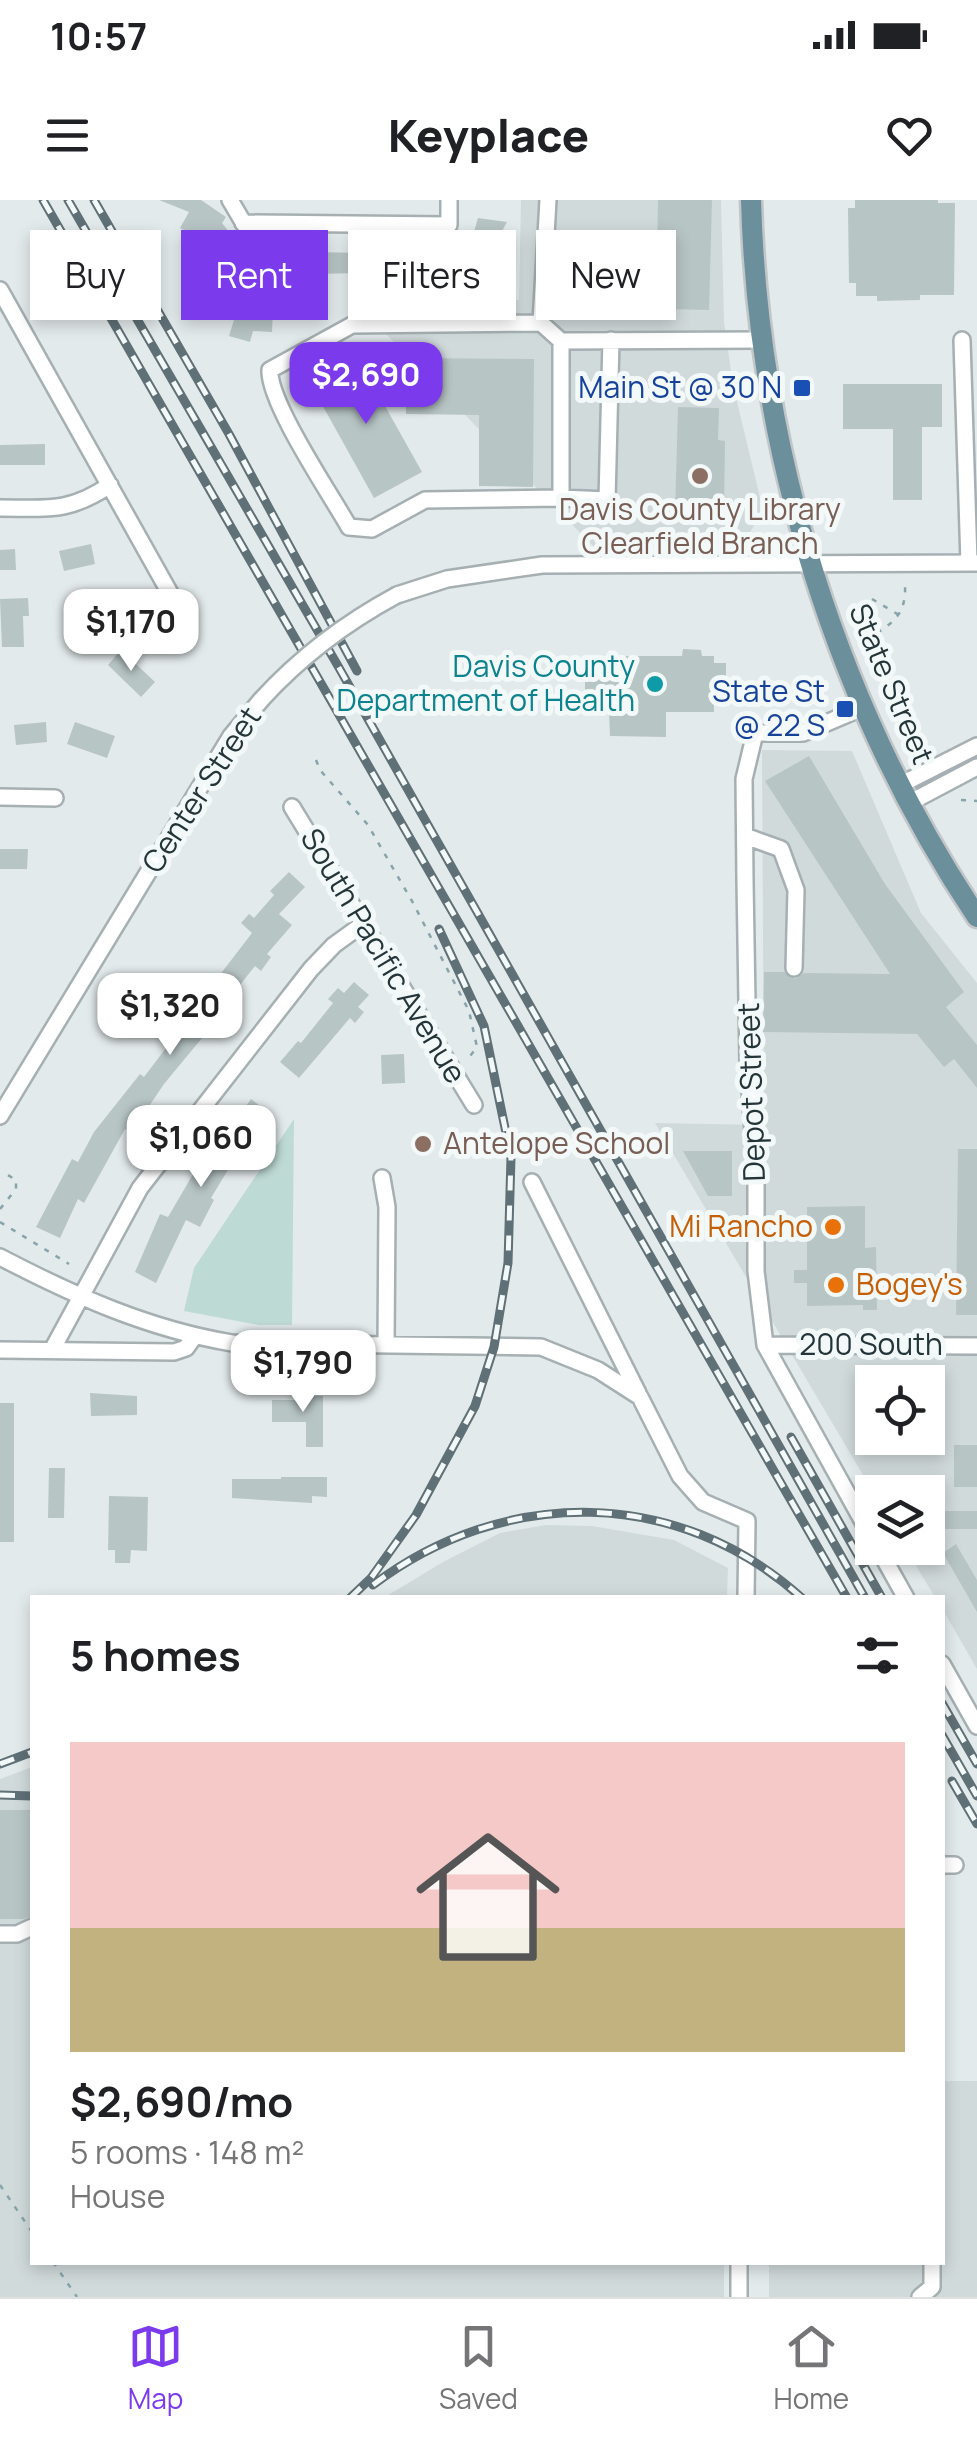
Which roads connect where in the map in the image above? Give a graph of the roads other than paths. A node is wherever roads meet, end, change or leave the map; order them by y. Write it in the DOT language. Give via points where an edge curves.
graph roads {
  1 [pos="230,200"];
  2 [pos="449,200"];
  3 [pos="548,200"];
  4 [pos="751,200"];
  5 [pos="243,223"];
  6 [pos="247,230"];
  7 [pos="0,290"];
  8 [pos="541,323"];
  9 [pos="611,340"];
  10 [pos="761,340"];
  11 [pos="962,340"];
  12 [pos="561,342"];
  13 [pos="110,485"];
  14 [pos="562,498"];
  15 [pos="0,508"];
  16 [pos="973,564"];
  17 [pos="812,565"];
  18 [pos="174,633"];
  19 [pos="864,707"];
  20 [pos="977,746"];
  21 [pos="977,767"];
  22 [pos="905,794"];
  23 [pos="0,798"];
  24 [pos="54,798"];
  25 [pos="292,807"];
  26 [pos="744,836"];
  27 [pos="977,918"];
  28 [pos="363,924"];
  29 [pos="794,968"];
  30 [pos="474,1105"];
  31 [pos="0,1116"];
  32 [pos="382,1178"];
  33 [pos="532,1182"];
  34 [pos="0,1257"];
  35 [pos="79,1298"];
  36 [pos="194,1337"];
  37 [pos="386,1345"];
  38 [pos="766,1345"];
  39 [pos="977,1346"];
  40 [pos="0,1350"];
  41 [pos="52,1350"];
  42 [pos="640,1397"];
  43 [pos="855,1507"];
  44 [pos="888,1565"];
  45 [pos="746,1595"];
  46 [pos="904,1595"];
  47 [pos="945,1669"];
  48 [pos="977,1726"];
  49 [pos="30,1928"];
  50 [pos="0,1934"];
  51 [pos="739,2265"];
  52 [pos="932,2265"];
  53 [pos="739,2297"];
  54 [pos="920,2297"];
  1 -- 5 [label="street"];
  2 -- 5 [label="street" via="449,225"];
  3 -- 8 [label="street"];
  4 -- 10 [label="main road, State Street"];
  5 -- 6 [label="street"];
  7 -- 13 [label="street"];
  8 -- 12 [label="street"];
  8 -- 14 [label="street" via="352,324 270,370 269,382 349,527 372,529 424,500"];
  9 -- 10 [label="street"];
  9 -- 12 [label="street"];
  9 -- 14 [label="street" via="607,500"];
  10 -- 17 [label="main road, State Street" via="783,460"];
  11 -- 16 [label="street"];
  12 -- 14 [label="street"];
  13 -- 15 [label="street" via="64,508"];
  13 -- 18 [label="street" via="176,604"];
  16 -- 17 [label="street, Center Street"];
  17 -- 19 [label="main road, State Street"];
  17 -- 31 [label="street, Center Street, bridge" via="542,565 448,579 397,595 328,637 293,665 231,736"];
  19 -- 22 [label="main road, State Street"];
  19 -- 26 [label="street, Depot Street" via="802,733 755,733 744,780"];
  20 -- 22 [label="street"];
  21 -- 22 [label="street"];
  22 -- 27 [label="main road, State Street"];
  23 -- 24 [label="street"];
  25 -- 28 [label="street, South Pacific Avenue"];
  26 -- 29 [label="street" via="781,849 796,890"];
  26 -- 38 [label="street, Depot Street" via="756,1271"];
  28 -- 30 [label="street, South Pacific Avenue"];
  28 -- 35 [label="street" via="312,969 140,1188"];
  32 -- 37 [label="street"];
  33 -- 42 [label="street"];
  34 -- 35 [label="street"];
  35 -- 36 [label="street"];
  35 -- 41 [label="street"];
  36 -- 37 [label="street" via="232,1344"];
  36 -- 41 [label="street" via="174,1352"];
  37 -- 42 [label="street" via="541,1347 598,1370"];
  38 -- 39 [label="street, 200 South"];
  38 -- 43 [label="street, Depot Street"];
  40 -- 41 [label="street"];
  42 -- 45 [label="street" via="680,1476 703,1502 748,1522"];
  44 -- 46 [label="street"];
  47 -- 48 [label="street"];
  49 -- 50 [label="street"];
  51 -- 53 [label="street"];
  52 -- 54 [label="street" via="932,2287"];
}
